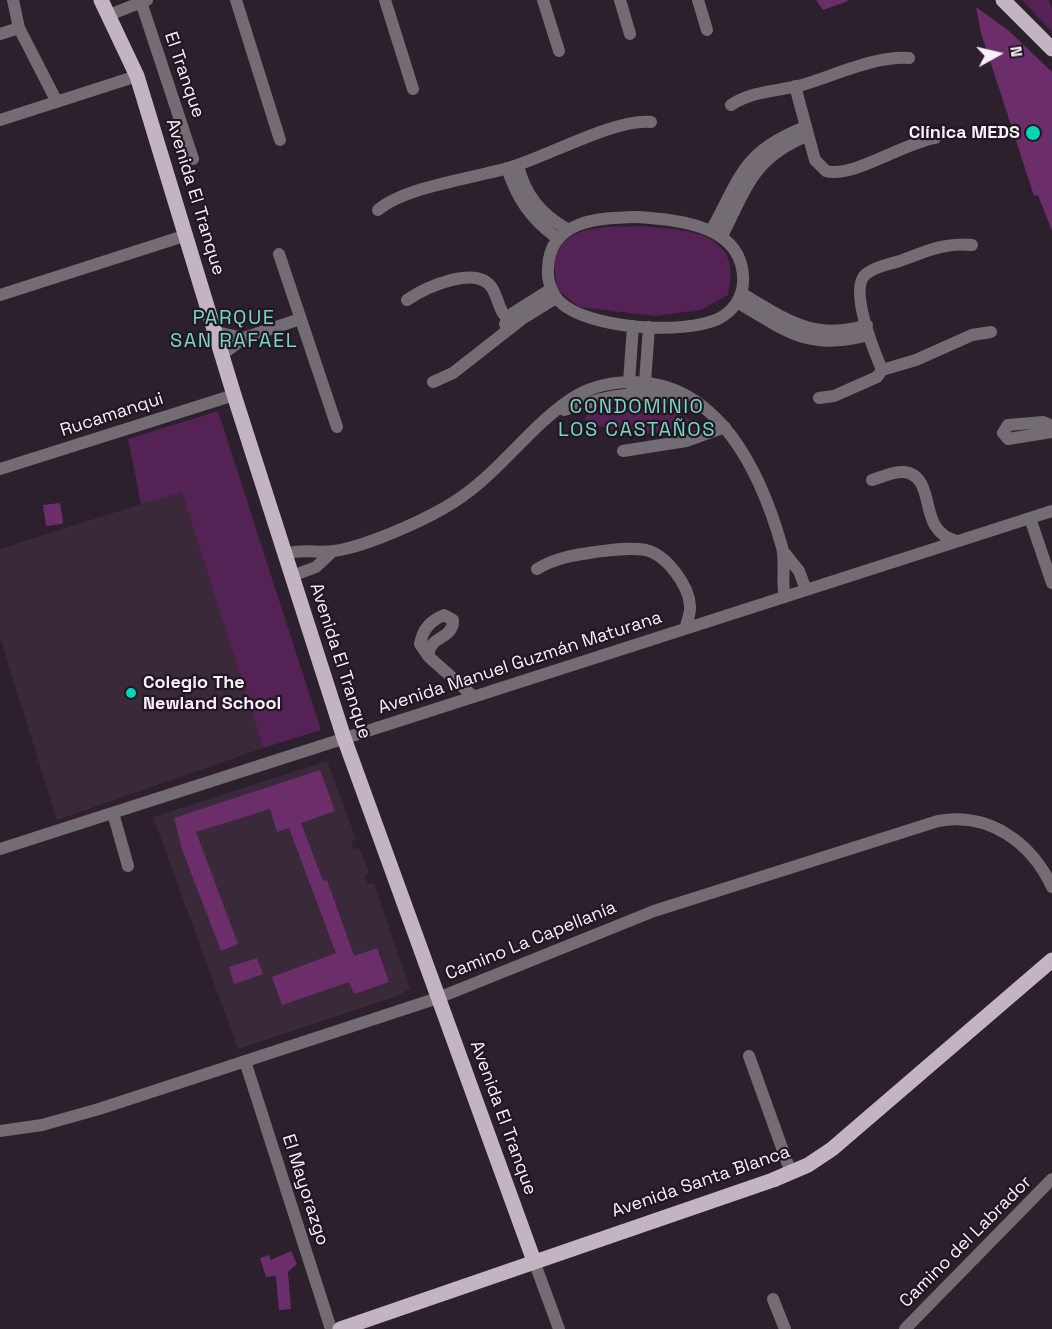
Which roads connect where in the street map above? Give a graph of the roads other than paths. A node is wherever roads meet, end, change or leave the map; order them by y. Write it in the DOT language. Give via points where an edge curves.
graph roads {
  1 [pos="13,0"];
  2 [pos="101,0"];
  3 [pos="236,0"];
  4 [pos="385,0"];
  5 [pos="543,0"];
  6 [pos="620,0"];
  7 [pos="698,0"];
  8 [pos="1003,0"];
  9 [pos="145,1"];
  10 [pos="109,15"];
  11 [pos="19,28"];
  12 [pos="708,30"];
  13 [pos="0,34"];
  14 [pos="630,34"];
  15 [pos="1052,49"];
  16 [pos="559,51"];
  17 [pos="909,58"];
  18 [pos="137,76"];
  19 [pos="795,86"];
  20 [pos="413,88"];
  21 [pos="57,102"];
  22 [pos="731,105"];
  23 [pos="0,120"];
  24 [pos="651,122"];
  25 [pos="806,131"];
  26 [pos="936,138"];
  27 [pos="280,140"];
  28 [pos="194,159"];
  29 [pos="512,167"];
  30 [pos="378,210"];
  31 [pos="567,229"];
  32 [pos="717,233"];
  33 [pos="187,235"];
  34 [pos="557,237"];
  35 [pos="972,245"];
  36 [pos="279,254"];
  37 [pos="553,293"];
  38 [pos="0,295"];
  39 [pos="498,298"];
  40 [pos="739,298"];
  41 [pos="407,300"];
  42 [pos="521,314"];
  43 [pos="507,319"];
  44 [pos="300,320"];
  45 [pos="633,326"];
  46 [pos="649,327"];
  47 [pos="868,330"];
  48 [pos="216,332"];
  49 [pos="992,332"];
  50 [pos="244,338"];
  51 [pos="498,338"];
  52 [pos="223,354"];
  53 [pos="882,370"];
  54 [pos="433,382"];
  55 [pos="645,382"];
  56 [pos="632,387"];
  57 [pos="234,395"];
  58 [pos="819,398"];
  59 [pos="704,409"];
  60 [pos="1052,426"];
  61 [pos="337,427"];
  62 [pos="725,427"];
  63 [pos="1052,432"];
  64 [pos="623,451"];
  65 [pos="0,469"];
  66 [pos="872,480"];
  67 [pos="1052,511"];
  68 [pos="1030,518"];
  69 [pos="933,524"];
  70 [pos="957,541"];
  71 [pos="333,551"];
  72 [pos="783,551"];
  73 [pos="921,553"];
  74 [pos="285,554"];
  75 [pos="537,569"];
  76 [pos="292,576"];
  77 [pos="1052,583"];
  78 [pos="806,590"];
  79 [pos="785,597"];
  80 [pos="691,607"];
  81 [pos="710,621"];
  82 [pos="685,629"];
  83 [pos="429,657"];
  84 [pos="452,680"];
  85 [pos="474,697"];
  86 [pos="453,704"];
  87 [pos="344,738"];
  88 [pos="113,813"];
  89 [pos="0,849"];
  90 [pos="128,866"];
  91 [pos="1052,887"];
  92 [pos="1052,960"];
  93 [pos="438,998"];
  94 [pos="749,1056"];
  95 [pos="245,1061"];
  96 [pos="0,1131"];
  97 [pos="791,1173"];
  98 [pos="1052,1179"];
  99 [pos="534,1261"];
  100 [pos="773,1299"];
  101 [pos="331,1329"];
  102 [pos="340,1329"];
  103 [pos="559,1329"];
  104 [pos="785,1329"];
  105 [pos="905,1329"];
  1 -- 11 [label="street"];
  2 -- 10 [label="main road, Avenida El Tranque"];
  3 -- 27 [label="street"];
  4 -- 20 [label="street"];
  5 -- 16 [label="street"];
  6 -- 14 [label="street"];
  7 -- 12 [label="street"];
  8 -- 15 [label="main road"];
  9 -- 10 [label="street, El Tranque"];
  9 -- 28 [label="street, El Tranque"];
  10 -- 18 [label="main road, Avenida El Tranque"];
  11 -- 13 [label="street"];
  11 -- 21 [label="street"];
  17 -- 19 [label="street" via="885,60"];
  18 -- 21 [label="street"];
  18 -- 33 [label="main road, Avenida El Tranque"];
  19 -- 22 [label="street"];
  19 -- 25 [label="street"];
  21 -- 23 [label="street"];
  24 -- 29 [label="street" via="568,144"];
  25 -- 26 [label="street" via="817,163 834,173 917,141"];
  25 -- 32 [label="street" via="772,141 755,154 742,172"];
  29 -- 30 [label="street" via="388,202"];
  29 -- 31 [label="street" via="535,204"];
  29 -- 34 [label="street" via="517,195 525,208"];
  31 -- 32 [label="street" via="588,221 638,218"];
  31 -- 34 [label="street"];
  32 -- 40 [label="street" via="734,248 740,261 743,281"];
  33 -- 38 [label="street"];
  33 -- 48 [label="main road, Avenida El Tranque"];
  34 -- 37 [label="street" via="548,267"];
  35 -- 47 [label="street" via="943,246 865,274 858,293"];
  36 -- 44 [label="street"];
  37 -- 42 [label="street"];
  37 -- 45 [label="street" via="565,306 579,312"];
  39 -- 41 [label="street" via="488,282 469,276"];
  39 -- 42 [label="street"];
  39 -- 43 [label="street"];
  40 -- 46 [label="street" via="725,314 710,321"];
  40 -- 47 [label="street" via="790,333 813,341 839,341"];
  42 -- 43 [label="street"];
  42 -- 51 [label="street"];
  43 -- 51 [label="street"];
  44 -- 50 [label="street"];
  44 -- 61 [label="street"];
  45 -- 46 [label="street"];
  45 -- 56 [label="street"];
  46 -- 55 [label="street"];
  47 -- 53 [label="street"];
  48 -- 50 [label="street"];
  48 -- 52 [label="main road, Avenida El Tranque"];
  49 -- 53 [label="street" via="976,333 916,360"];
  50 -- 52 [label="street"];
  51 -- 54 [label="street" via="453,373"];
  52 -- 57 [label="main road, Avenida El Tranque"];
  53 -- 58 [label="street" via="874,378"];
  55 -- 56 [label="street"];
  55 -- 59 [label="street" via="683,393"];
  56 -- 59 [label="street"];
  56 -- 71 [label="street" via="557,412 488,478 454,503 411,525"];
  57 -- 65 [label="street, Rucamanqui"];
  57 -- 74 [label="main road, Avenida El Tranque"];
  59 -- 62 [label="street"];
  60 -- 63 [label="street" via="1043,422 1008,426 1004,433 1008,439"];
  62 -- 64 [label="street" via="686,441"];
  62 -- 72 [label="street" via="759,484"];
  66 -- 69 [label="street" via="908,472 918,480"];
  67 -- 68 [label="street, Avenida Manuel Guzmán Maturana"];
  68 -- 70 [label="street, Avenida Manuel Guzmán Maturana"];
  68 -- 77 [label="street"];
  69 -- 70 [label="street" via="944,537"];
  69 -- 73 [label="street"];
  70 -- 73 [label="street, Avenida Manuel Guzmán Maturana"];
  71 -- 74 [label="street" via="302,549"];
  71 -- 76 [label="street" via="316,567"];
  72 -- 78 [label="street" via="799,571"];
  72 -- 79 [label="street"];
  73 -- 78 [label="street, Avenida Manuel Guzmán Maturana"];
  74 -- 76 [label="main road, Avenida El Tranque"];
  75 -- 80 [label="street" via="573,555 646,550 668,563 678,575"];
  76 -- 87 [label="main road, Avenida El Tranque"];
  78 -- 79 [label="street, Avenida Manuel Guzmán Maturana"];
  79 -- 81 [label="street, Avenida Manuel Guzmán Maturana"];
  80 -- 81 [label="street"];
  80 -- 82 [label="street"];
  81 -- 82 [label="street, Avenida Manuel Guzmán Maturana"];
  82 -- 85 [label="street, Avenida Manuel Guzmán Maturana"];
  83 -- 84 [label="street"];
  84 -- 85 [label="street"];
  84 -- 86 [label="street"];
  85 -- 86 [label="street, Avenida Manuel Guzmán Maturana"];
  86 -- 87 [label="street, Avenida Manuel Guzmán Maturana"];
  87 -- 88 [label="street, Avenida Manuel Guzmán Maturana"];
  87 -- 93 [label="main road, Avenida El Tranque"];
  88 -- 89 [label="street, Avenida Manuel Guzmán Maturana"];
  88 -- 90 [label="street"];
  91 -- 93 [label="street, Camino La Capellanía" via="1032,855 1008,834 969,819 938,820 654,911"];
  92 -- 97 [label="main road, Avenida Santa Blanca" via="832,1149"];
  93 -- 95 [label="street, Camino La Capellanía"];
  93 -- 99 [label="main road, Avenida El Tranque"];
  94 -- 97 [label="street"];
  95 -- 96 [label="street, Camino La Capellanía" via="72,1117"];
  95 -- 101 [label="street, El Mayorazgo"];
  97 -- 99 [label="main road, Avenida Santa Blanca"];
  98 -- 105 [label="street, Camino del Labrador"];
  99 -- 102 [label="main road, Avenida Santa Blanca"];
  99 -- 103 [label="street, Avenida El Tranque"];
  100 -- 104 [label="street"];
}
